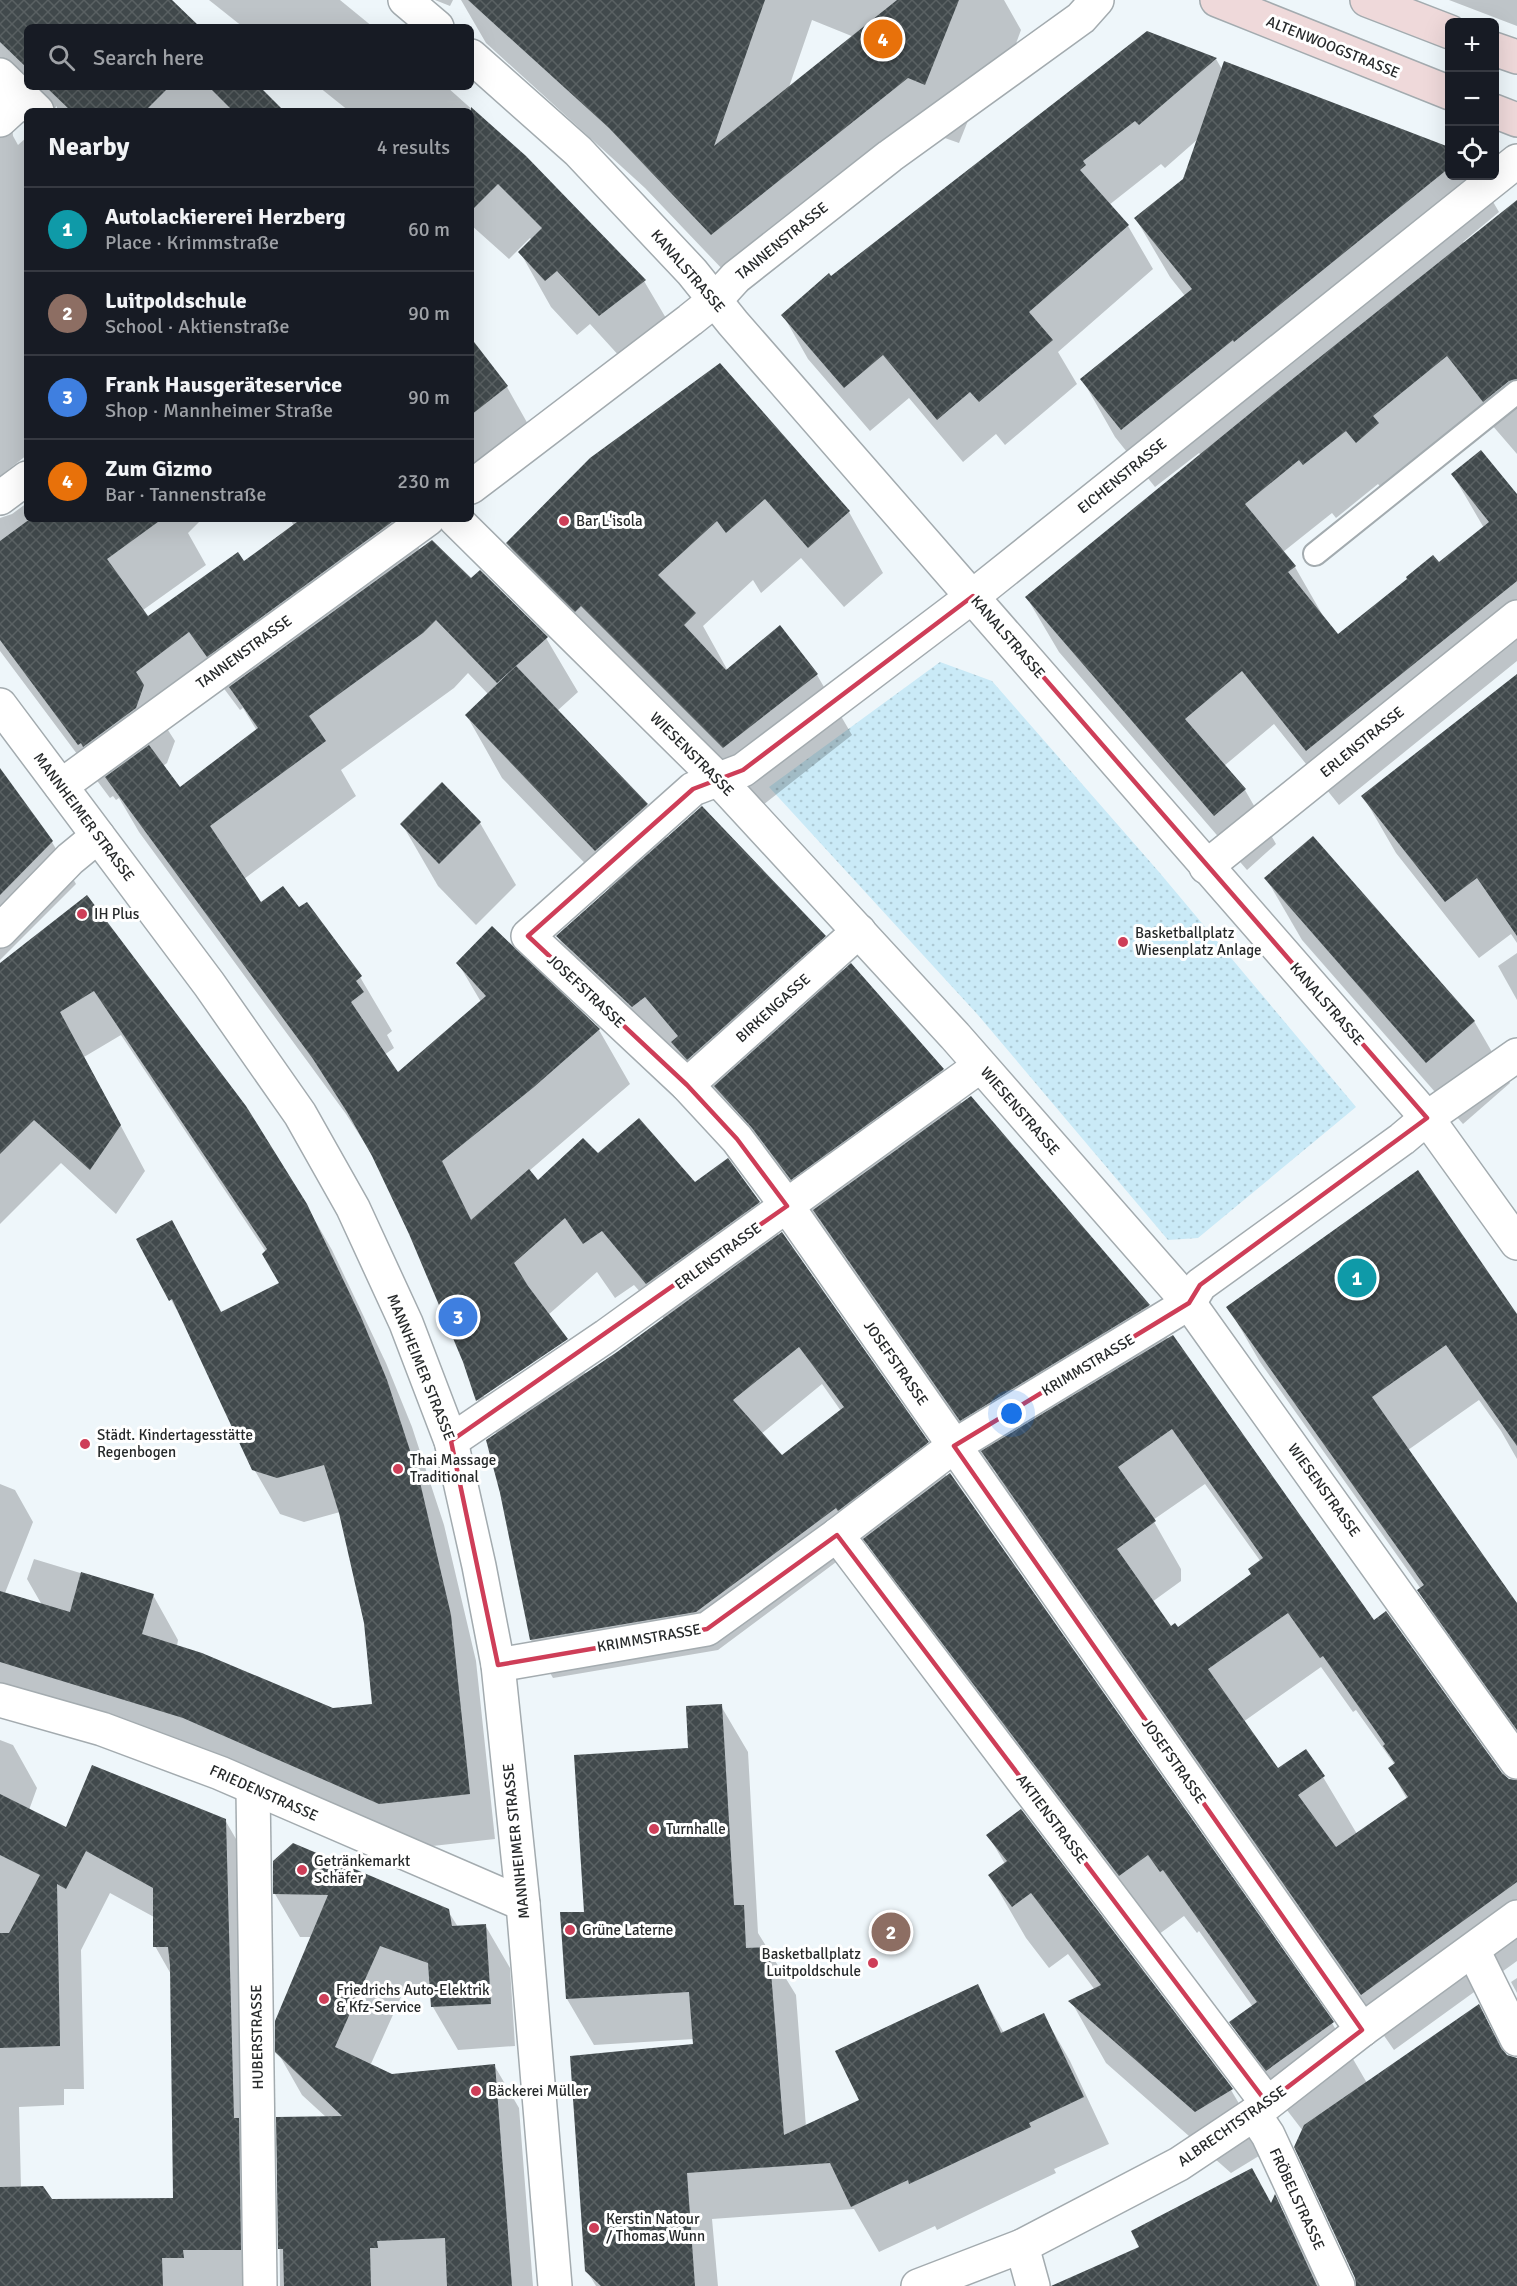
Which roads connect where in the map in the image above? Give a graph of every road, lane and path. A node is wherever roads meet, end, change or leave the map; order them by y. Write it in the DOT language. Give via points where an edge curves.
graph roads {
  1 [pos="405,0"];
  2 [pos="1097,0"];
  3 [pos="1216,0"];
  4 [pos="1367,0"];
  5 [pos="433,24"];
  6 [pos="1445,30"];
  7 [pos="1499,51"];
  8 [pos="1517,57"];
  9 [pos="474,59"];
  10 [pos="0,75"];
  11 [pos="1445,91"];
  12 [pos="31,104"];
  13 [pos="1499,113"];
  14 [pos="0,120"];
  15 [pos="1517,120"];
  16 [pos="1517,161"];
  17 [pos="715,300"];
  18 [pos="1517,392"];
  19 [pos="24,480"];
  20 [pos="474,485"];
  21 [pos="0,498"];
  22 [pos="424,522"];
  23 [pos="458,522"];
  24 [pos="1315,554"];
  25 [pos="973,597"];
  26 [pos="1517,617"];
  27 [pos="0,705"];
  28 [pos="718,779"];
  29 [pos="61,786"];
  30 [pos="98,836"];
  31 [pos="1206,867"];
  32 [pos="0,931"];
  33 [pos="859,931"];
  34 [pos="1517,1054"];
  35 [pos="980,1066"];
  36 [pos="687,1085"];
  37 [pos="1427,1118"];
  38 [pos="787,1206"];
  39 [pos="1517,1243"];
  40 [pos="1189,1303"];
  41 [pos="452,1441"];
  42 [pos="954,1446"];
  43 [pos="837,1534"];
  44 [pos="498,1665"];
  45 [pos="0,1700"];
  46 [pos="1517,1762"];
  47 [pos="253,1789"];
  48 [pos="523,1904"];
  49 [pos="1517,1917"];
  50 [pos="1473,1950"];
  51 [pos="1362,2030"];
  52 [pos="1517,2039"];
  53 [pos="1261,2109"];
  54 [pos="1022,2246"];
  55 [pos="260,2286"];
  56 [pos="555,2286"];
  57 [pos="918,2286"];
  58 [pos="1033,2286"];
  59 [pos="1338,2286"];
  1 -- 5 [label="street"];
  2 -- 17 [label="street, TANNENSTRASSE" via="1081,18 890,156 736,276"];
  3 -- 11 [label="main road, ALTENWOOGSTRASSE"];
  4 -- 6 [label="main road"];
  7 -- 8 [label="main road"];
  9 -- 17 [label="street, KANALSTRASSE" via="578,151"];
  10 -- 12 [label="street"];
  12 -- 14 [label="street"];
  13 -- 15 [label="main road"];
  16 -- 25 [label="street, EICHENSTRASSE"];
  17 -- 20 [label="street, TANNENSTRASSE"];
  17 -- 25 [label="street, KANALSTRASSE"];
  18 -- 24 [label="lane"];
  19 -- 21 [label="street"];
  22 -- 29 [label="street, TANNENSTRASSE"];
  23 -- 28 [label="street, WIESENSTRASSE"];
  25 -- 28 [label="street, EICHENSTRASSE" via="743,770"];
  25 -- 31 [label="street, KANALSTRASSE"];
  26 -- 31 [label="street, ERLENSTRASSE"];
  27 -- 29 [label="street, MANNHEIMER STRASSE"];
  28 -- 33 [label="street, WIESENSTRASSE"];
  28 -- 36 [label="street, JOSEFSTRASSE" via="693,789 528,936"];
  29 -- 30 [label="street, MANNHEIMER STRASSE"];
  30 -- 32 [label="street"];
  30 -- 41 [label="street, MANNHEIMER STRASSE" via="300,1114 353,1208 406,1323"];
  31 -- 37 [label="street, KANALSTRASSE"];
  33 -- 35 [label="street, WIESENSTRASSE"];
  33 -- 36 [label="street, BIRKENGASSE"];
  34 -- 37 [label="street, KRIMMSTRASSE"];
  35 -- 38 [label="street, ERLENSTRASSE"];
  35 -- 40 [label="street, WIESENSTRASSE"];
  36 -- 38 [label="street, JOSEFSTRASSE" via="737,1139"];
  37 -- 39 [label="street, KANALSTRASSE"];
  37 -- 40 [label="street, KRIMMSTRASSE" via="1200,1285"];
  38 -- 41 [label="street, ERLENSTRASSE"];
  38 -- 42 [label="street, JOSEFSTRASSE"];
  40 -- 42 [label="street, KRIMMSTRASSE"];
  40 -- 46 [label="street, WIESENSTRASSE"];
  41 -- 44 [label="street, MANNHEIMER STRASSE"];
  42 -- 43 [label="street, KRIMMSTRASSE"];
  42 -- 51 [label="street, JOSEFSTRASSE"];
  43 -- 44 [label="street, KRIMMSTRASSE" via="707,1629"];
  43 -- 53 [label="street, AKTIENSTRASSE"];
  44 -- 48 [label="street, MANNHEIMER STRASSE"];
  45 -- 47 [label="street, FRIEDENSTRASSE" via="102,1729"];
  47 -- 48 [label="street, FRIEDENSTRASSE"];
  47 -- 55 [label="street, HUBERSTRASSE"];
  48 -- 56 [label="street, MANNHEIMER STRASSE"];
  49 -- 50 [label="street, ALBRECHTSTRASSE"];
  50 -- 51 [label="street, ALBRECHTSTRASSE"];
  50 -- 52 [label="street"];
  51 -- 53 [label="street, ALBRECHTSTRASSE"];
  53 -- 54 [label="street, ALBRECHTSTRASSE" via="1179,2164"];
  53 -- 59 [label="street, FRÖBELSTRASSE" via="1268,2135"];
  54 -- 57 [label="street, ALBRECHTSTRASSE"];
  54 -- 58 [label="street"];
}
